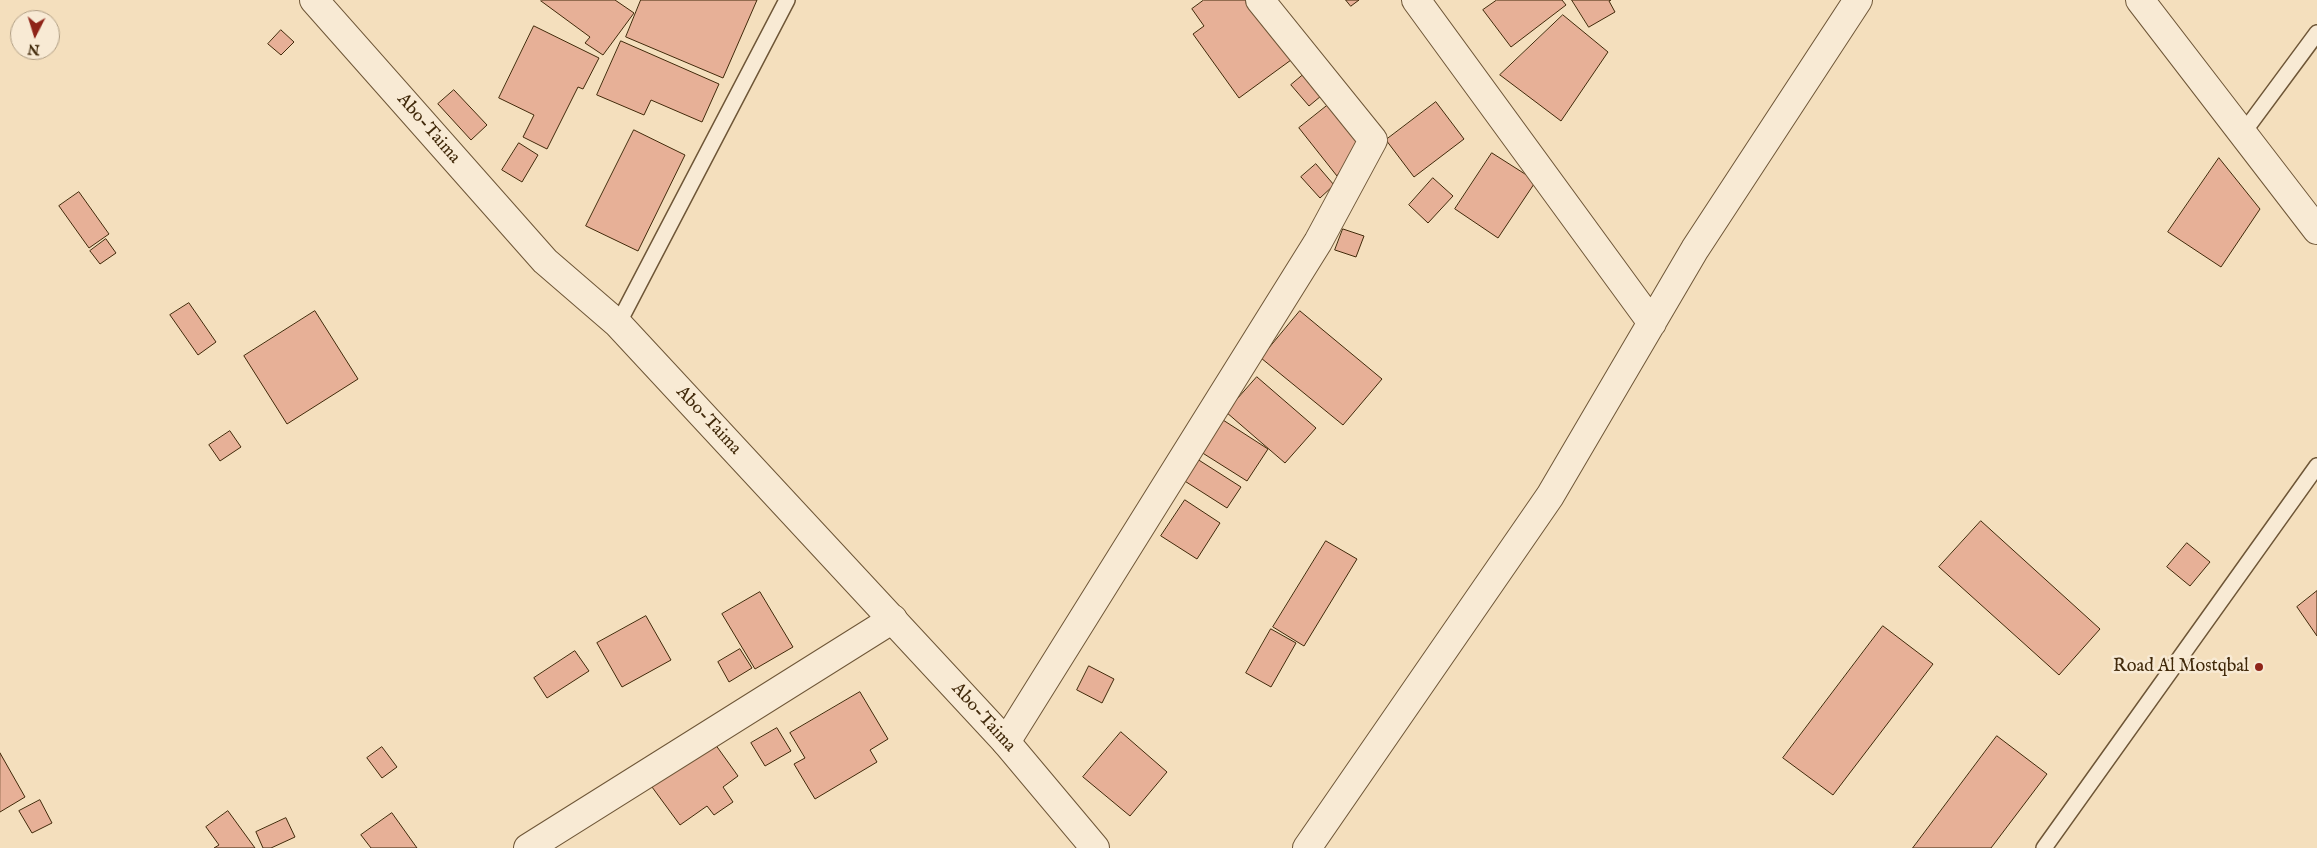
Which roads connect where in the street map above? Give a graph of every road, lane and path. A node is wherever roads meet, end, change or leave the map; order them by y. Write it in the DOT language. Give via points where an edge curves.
graph roads {
  1 [pos="314,0"];
  2 [pos="787,0"];
  3 [pos="1260,0"];
  4 [pos="1416,0"];
  5 [pos="1858,0"];
  6 [pos="2140,0"];
  7 [pos="2317,32"];
  8 [pos="2242,133"];
  9 [pos="2317,230"];
  10 [pos="1652,322"];
  11 [pos="618,324"];
  12 [pos="2317,466"];
  13 [pos="893,619"];
  14 [pos="1006,742"];
  15 [pos="528,848"];
  16 [pos="1095,848"];
  17 [pos="1307,848"];
  18 [pos="2044,848"];
  1 -- 11 [label="street, Abo-Taima" via="545,261"];
  2 -- 11 [label="lane"];
  3 -- 14 [label="street" via="1373,140 1318,242"];
  4 -- 10 [label="street"];
  5 -- 10 [label="street" via="1695,249"];
  6 -- 8 [label="street"];
  7 -- 8 [label="lane"];
  8 -- 9 [label="street"];
  10 -- 17 [label="street" via="1550,496"];
  11 -- 13 [label="street, Abo-Taima"];
  12 -- 18 [label="lane"];
  13 -- 14 [label="street, Abo-Taima"];
  13 -- 15 [label="street"];
  14 -- 16 [label="street, Abo-Taima"];
}
